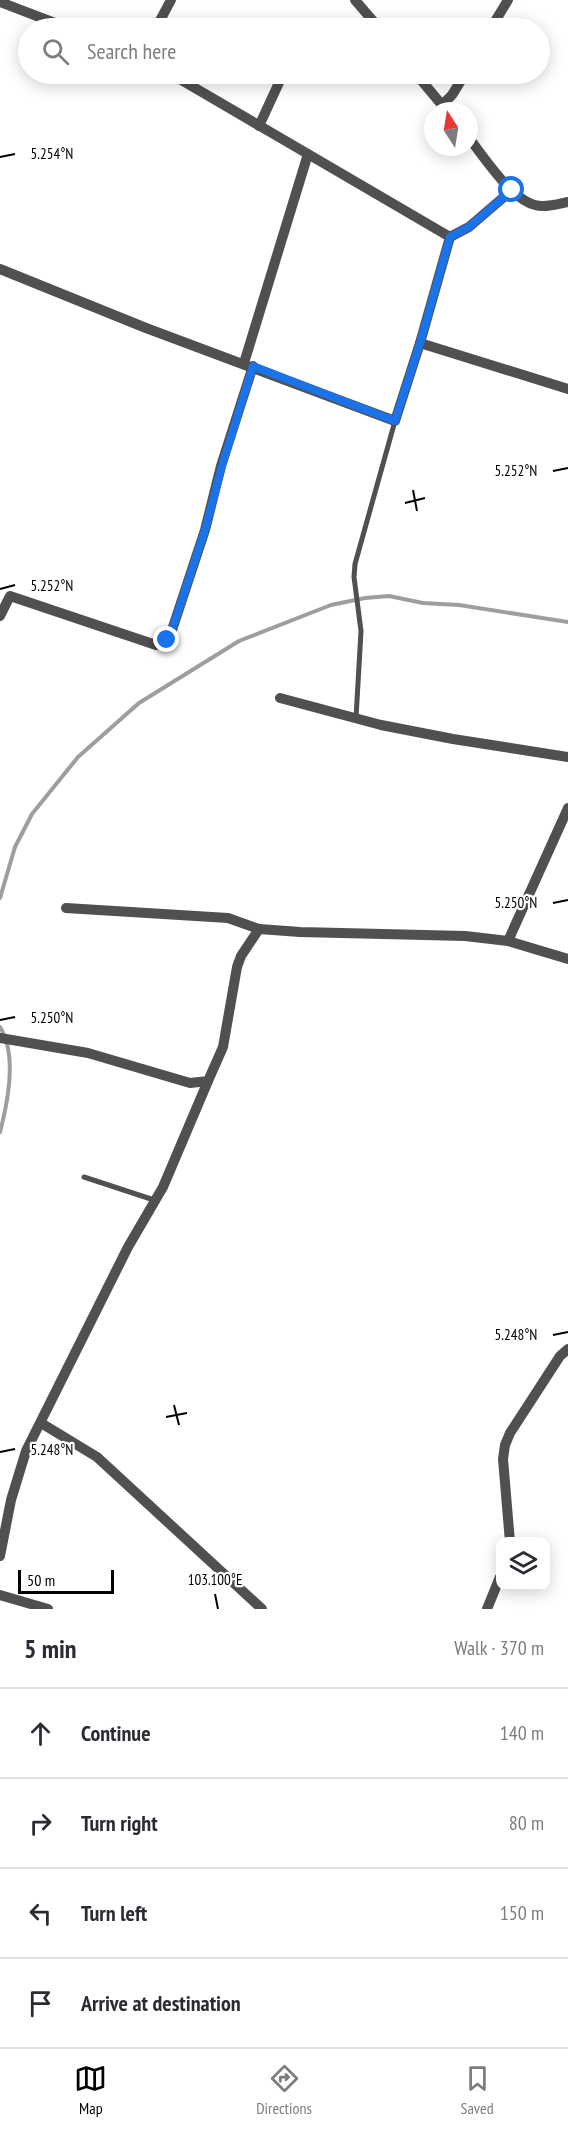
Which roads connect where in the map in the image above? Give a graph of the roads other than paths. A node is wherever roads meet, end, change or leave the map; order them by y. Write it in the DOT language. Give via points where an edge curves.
graph roads {
  1 [pos="171,0"];
  2 [pos="355,0"];
  3 [pos="508,0"];
  4 [pos="0,3"];
  5 [pos="41,18"];
  6 [pos="161,18"];
  7 [pos="370,18"];
  8 [pos="497,18"];
  9 [pos="188,84"];
  10 [pos="279,84"];
  11 [pos="424,84"];
  12 [pos="459,84"];
  13 [pos="439,102"];
  14 [pos="448,102"];
  15 [pos="260,126"];
  16 [pos="478,149"];
  17 [pos="308,154"];
  18 [pos="512,190"];
  19 [pos="568,202"];
  20 [pos="450,237"];
  21 [pos="0,269"];
  22 [pos="420,343"];
  23 [pos="248,365"];
  24 [pos="568,389"];
  25 [pos="395,421"];
  26 [pos="0,616"];
  27 [pos="280,698"];
  28 [pos="356,717"];
  29 [pos="568,757"];
  30 [pos="568,808"];
  31 [pos="66,908"];
  32 [pos="259,929"];
  33 [pos="508,941"];
  34 [pos="568,959"];
  35 [pos="0,1038"];
  36 [pos="208,1081"];
  37 [pos="84,1177"];
  38 [pos="156,1201"];
  39 [pos="568,1349"];
  40 [pos="41,1423"];
  41 [pos="5,1505"];
  42 [pos="510,1537"];
  43 [pos="0,1556"];
  44 [pos="496,1588"];
  45 [pos="0,1595"];
  46 [pos="48,1609"];
  47 [pos="262,1609"];
  48 [pos="487,1609"];
  1 -- 6 [label="street"];
  2 -- 7 [label="street"];
  3 -- 8 [label="street"];
  4 -- 5 [label="street"];
  9 -- 15 [label="street"];
  10 -- 15 [label="street"];
  11 -- 13 [label="street"];
  12 -- 14 [label="street"];
  15 -- 17 [label="street"];
  16 -- 18 [label="street"];
  17 -- 20 [label="street"];
  17 -- 23 [label="street"];
  18 -- 19 [label="street" via="536,206"];
  18 -- 20 [label="street" via="469,227"];
  20 -- 22 [label="street"];
  21 -- 23 [label="street"];
  22 -- 24 [label="street"];
  22 -- 25 [label="street"];
  23 -- 25 [label="street"];
  23 -- 26 [label="street" via="205,530 167,640 156,645 9,596"];
  25 -- 28 [label="lane" via="355,564 361,631"];
  27 -- 28 [label="street"];
  28 -- 29 [label="street" via="453,739"];
  30 -- 33 [label="street"];
  31 -- 32 [label="street" via="228,918"];
  32 -- 33 [label="street"];
  32 -- 36 [label="street" via="237,967 223,1047"];
  33 -- 34 [label="street"];
  35 -- 36 [label="street" via="88,1053 190,1083"];
  36 -- 38 [label="street"];
  37 -- 38 [label="lane"];
  38 -- 40 [label="street" via="128,1247"];
  39 -- 42 [label="street" via="505,1445"];
  40 -- 41 [label="street"];
  40 -- 47 [label="street" via="97,1457"];
  41 -- 43 [label="street"];
  44 -- 48 [label="street"];
  45 -- 46 [label="street"];
}
